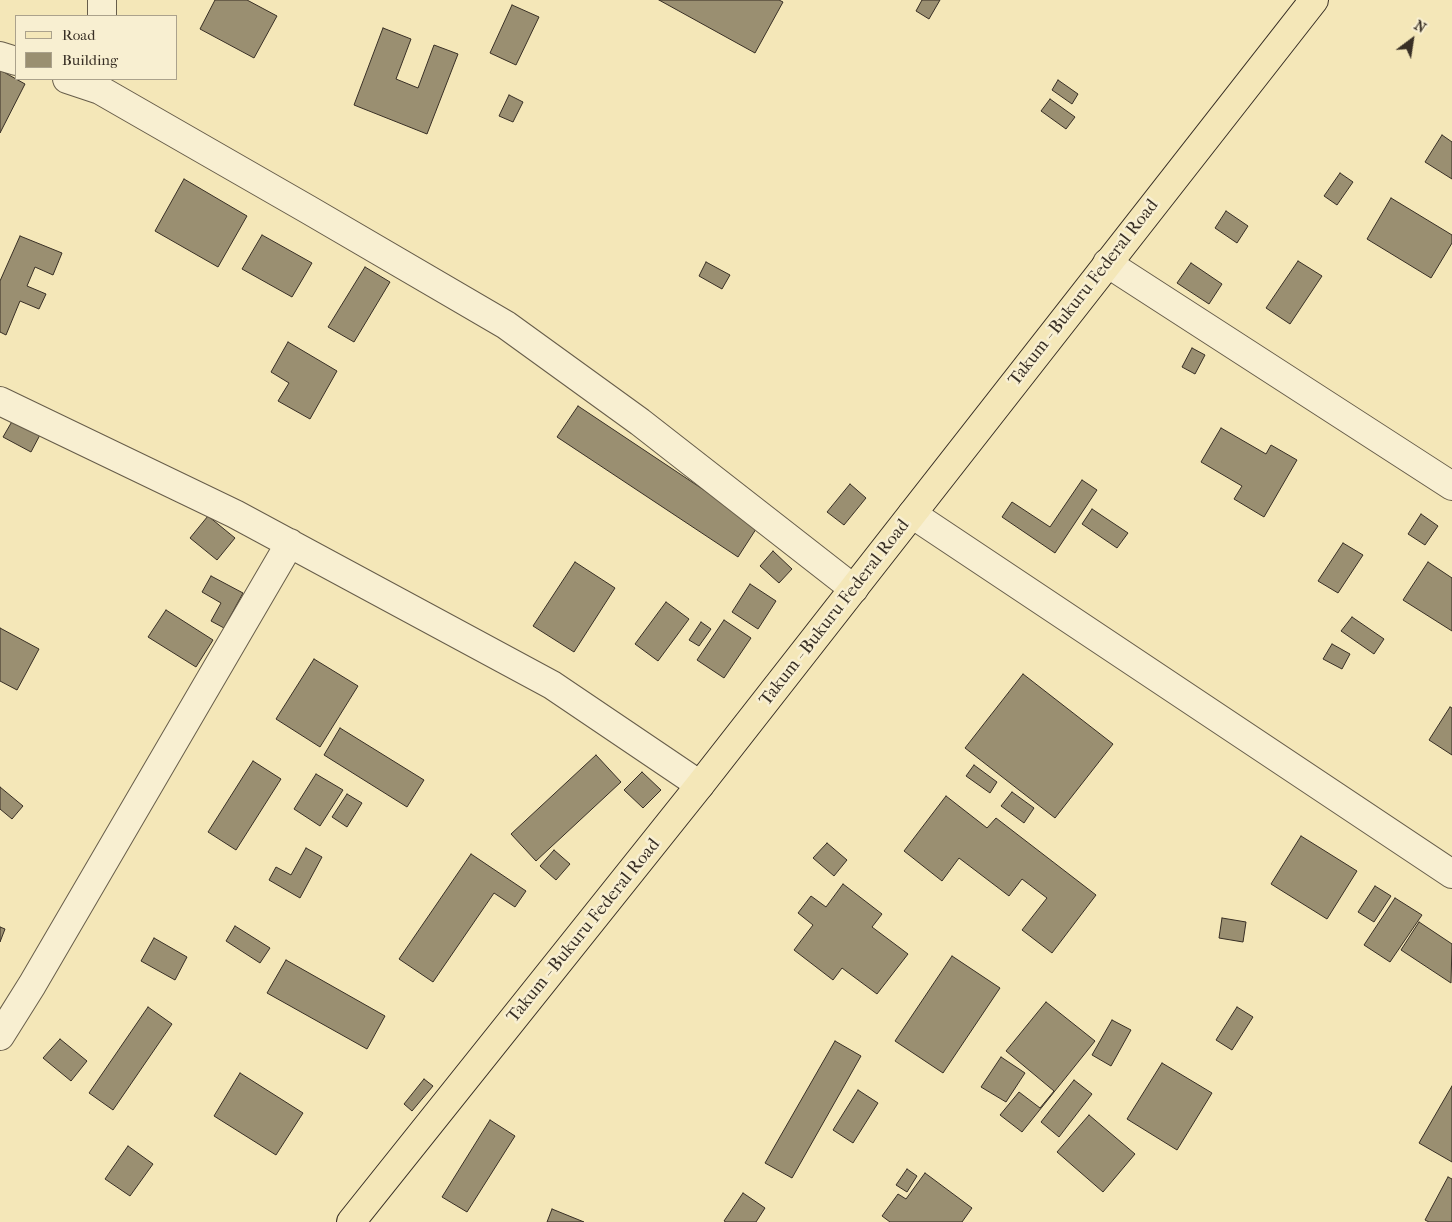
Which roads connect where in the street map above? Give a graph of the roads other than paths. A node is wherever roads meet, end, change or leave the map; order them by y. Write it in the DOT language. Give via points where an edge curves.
graph roads {
  1 [pos="102,0"];
  2 [pos="1314,0"];
  3 [pos="102,15"];
  4 [pos="0,56"];
  5 [pos="15,61"];
  6 [pos="74,80"];
  7 [pos="100,84"];
  8 [pos="1107,263"];
  9 [pos="0,401"];
  10 [pos="1452,486"];
  11 [pos="912,514"];
  12 [pos="290,543"];
  13 [pos="854,589"];
  14 [pos="700,785"];
  15 [pos="1452,874"];
  16 [pos="0,1036"];
  17 [pos="350,1222"];
  1 -- 3 [label="street"];
  2 -- 8 [label="main road, Takum - Bukuru Federal Road"];
  4 -- 5 [label="street"];
  6 -- 7 [label="street"];
  7 -- 13 [label="street" via="506,325 640,422"];
  8 -- 10 [label="street"];
  8 -- 11 [label="main road, Takum - Bukuru Federal Road"];
  9 -- 12 [label="street"];
  11 -- 13 [label="main road, Takum - Bukuru Federal Road"];
  11 -- 15 [label="street"];
  12 -- 14 [label="street" via="552,685"];
  12 -- 16 [label="street"];
  13 -- 14 [label="main road, Takum - Bukuru Federal Road"];
  14 -- 17 [label="main road, Takum - Bukuru Federal Road"];
}
